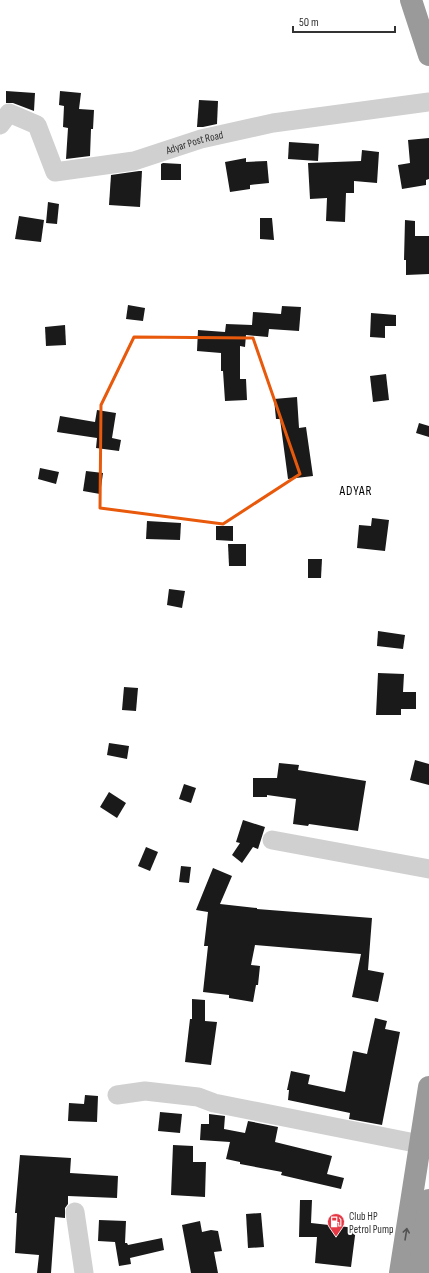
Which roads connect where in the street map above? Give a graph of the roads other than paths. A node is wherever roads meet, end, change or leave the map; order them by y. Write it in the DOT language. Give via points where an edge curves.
graph roads {
  1 [pos="411,0"];
  2 [pos="429,55"];
  3 [pos="429,102"];
  4 [pos="0,125"];
  5 [pos="272,840"];
  6 [pos="429,869"];
  7 [pos="429,1087"];
  8 [pos="117,1095"];
  9 [pos="427,1116"];
  10 [pos="420,1144"];
  11 [pos="429,1200"];
  12 [pos="75,1212"];
  13 [pos="84,1273"];
  14 [pos="400,1273"];
  15 [pos="418,1273"];
  1 -- 2 [label="highway"];
  3 -- 4 [label="street, Adyar Post Road" via="273,123 201,140 134,162 55,172 37,125 9,113"];
  5 -- 6 [label="street"];
  7 -- 9 [label="highway"];
  8 -- 10 [label="street" via="146,1091 198,1097 214,1103"];
  9 -- 10 [label="highway"];
  14 -- 10 [label="highway, one-way"];
  11 -- 15 [label="highway"];
  12 -- 13 [label="street"];
}
